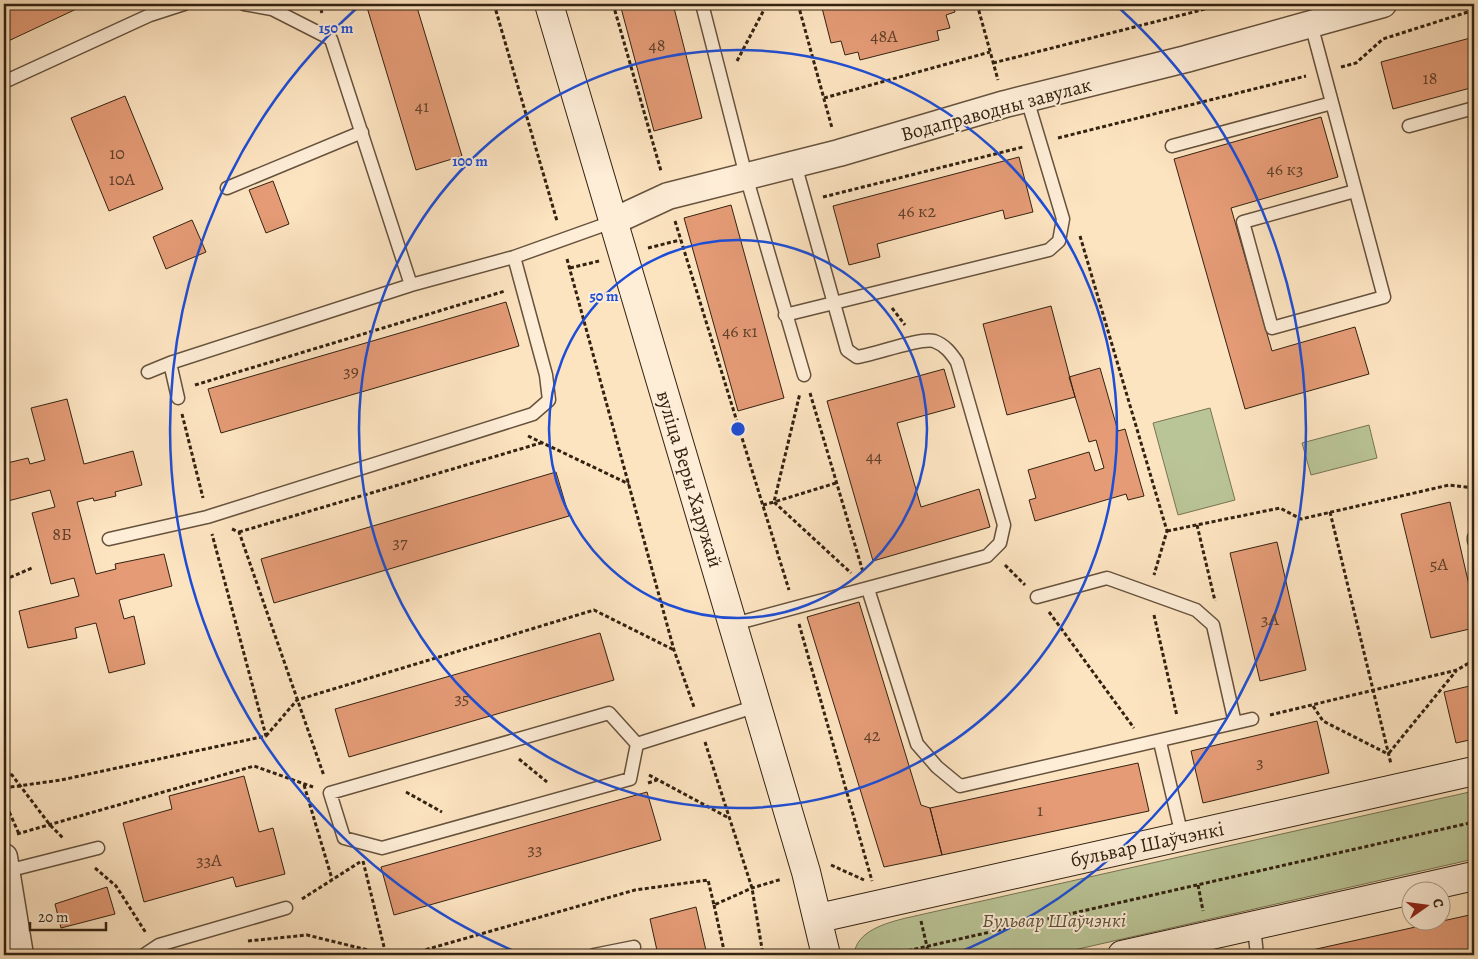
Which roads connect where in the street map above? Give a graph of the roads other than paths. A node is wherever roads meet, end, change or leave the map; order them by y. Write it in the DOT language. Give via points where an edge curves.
graph roads {
  1 [pos="184,4"];
  2 [pos="244,4"];
  3 [pos="549,4"];
  4 [pos="702,4"];
  5 [pos="1383,4"];
  6 [pos="1311,24"];
  7 [pos="4,82"];
  8 [pos="1016,101"];
  9 [pos="1332,103"];
  10 [pos="1474,108"];
  11 [pos="1409,126"];
  12 [pos="362,132"];
  13 [pos="1172,146"];
  14 [pos="795,164"];
  15 [pos="746,176"];
  16 [pos="227,188"];
  17 [pos="1355,191"];
  18 [pos="612,222"];
  19 [pos="514,257"];
  20 [pos="411,285"];
  21 [pos="834,304"];
  22 [pos="786,315"];
  23 [pos="170,363"];
  24 [pos="148,372"];
  25 [pos="804,375"];
  26 [pos="178,398"];
  27 [pos="1474,538"];
  28 [pos="109,539"];
  29 [pos="1474,541"];
  30 [pos="868,589"];
  31 [pos="1037,597"];
  32 [pos="734,624"];
  33 [pos="758,706"];
  34 [pos="1252,719"];
  35 [pos="1235,723"];
  36 [pos="1160,742"];
  37 [pos="637,744"];
  38 [pos="1474,770"];
  39 [pos="1182,836"];
  40 [pos="98,848"];
  41 [pos="5,864"];
  42 [pos="1474,876"];
  43 [pos="286,908"];
  44 [pos="819,918"];
  45 [pos="1254,927"];
  46 [pos="634,947"];
  47 [pos="20,955"];
  48 [pos="144,955"];
  49 [pos="594,955"];
  50 [pos="826,955"];
  51 [pos="1122,955"];
  52 [pos="1257,955"];
  1 -- 7 [label="lane" via="150,15"];
  2 -- 12 [label="lane" via="272,9 331,39"];
  3 -- 18 [label="main road, вуліца Веры Харужай"];
  4 -- 15 [label="lane"];
  5 -- 6 [label="street, Водаправодны завулак"];
  6 -- 8 [label="street, Водаправодны завулак"];
  6 -- 9 [label="lane"];
  8 -- 14 [label="street, Водаправодны завулак"];
  8 -- 21 [label="lane" via="1040,143 1064,219 1059,241 1050,250"];
  9 -- 13 [label="lane"];
  9 -- 17 [label="lane"];
  10 -- 11 [label="lane"];
  12 -- 16 [label="lane"];
  12 -- 20 [label="lane"];
  14 -- 15 [label="street, Водаправодны завулак"];
  14 -- 21 [label="lane"];
  15 -- 18 [label="street, Водаправодны завулак" via="668,196"];
  15 -- 22 [label="lane"];
  17 -- 17 [label="lane" via="1384,297 1272,328 1243,222"];
  18 -- 19 [label="lane"];
  18 -- 32 [label="main road, вуліца Веры Харужай"];
  19 -- 20 [label="lane"];
  19 -- 28 [label="lane" via="546,375 549,400 533,414 207,516"];
  20 -- 23 [label="lane"];
  21 -- 22 [label="lane"];
  21 -- 30 [label="lane" via="847,350 857,357 919,342 933,341 949,350 957,362 1004,526 1000,543 987,556"];
  22 -- 25 [label="lane"];
  23 -- 24 [label="lane"];
  23 -- 26 [label="lane"];
  27 -- 29 [label="lane"];
  30 -- 32 [label="lane"];
  30 -- 36 [label="lane" via="917,744 960,786"];
  31 -- 35 [label="lane" via="1107,578 1196,610 1213,626"];
  32 -- 33 [label="main road, вуліца Веры Харужай"];
  33 -- 37 [label="lane"];
  33 -- 44 [label="main road, вуліца Веры Харужай"];
  34 -- 35 [label="lane"];
  35 -- 36 [label="lane"];
  36 -- 39 [label="lane"];
  37 -- 37 [label="lane" via="609,713 330,793 344,838 382,848 630,779"];
  38 -- 39 [label="main road, бульвар Шаўчэнкі"];
  39 -- 44 [label="main road, бульвар Шаўчэнкі"];
  40 -- 41 [label="lane"];
  41 -- 47 [label="street"];
  42 -- 45 [label="main road"];
  43 -- 48 [label="lane" via="159,945"];
  44 -- 50 [label="main road, вуліца Веры Харужай"];
  45 -- 51 [label="main road"];
  45 -- 52 [label="lane"];
  46 -- 49 [label="lane"];
}
